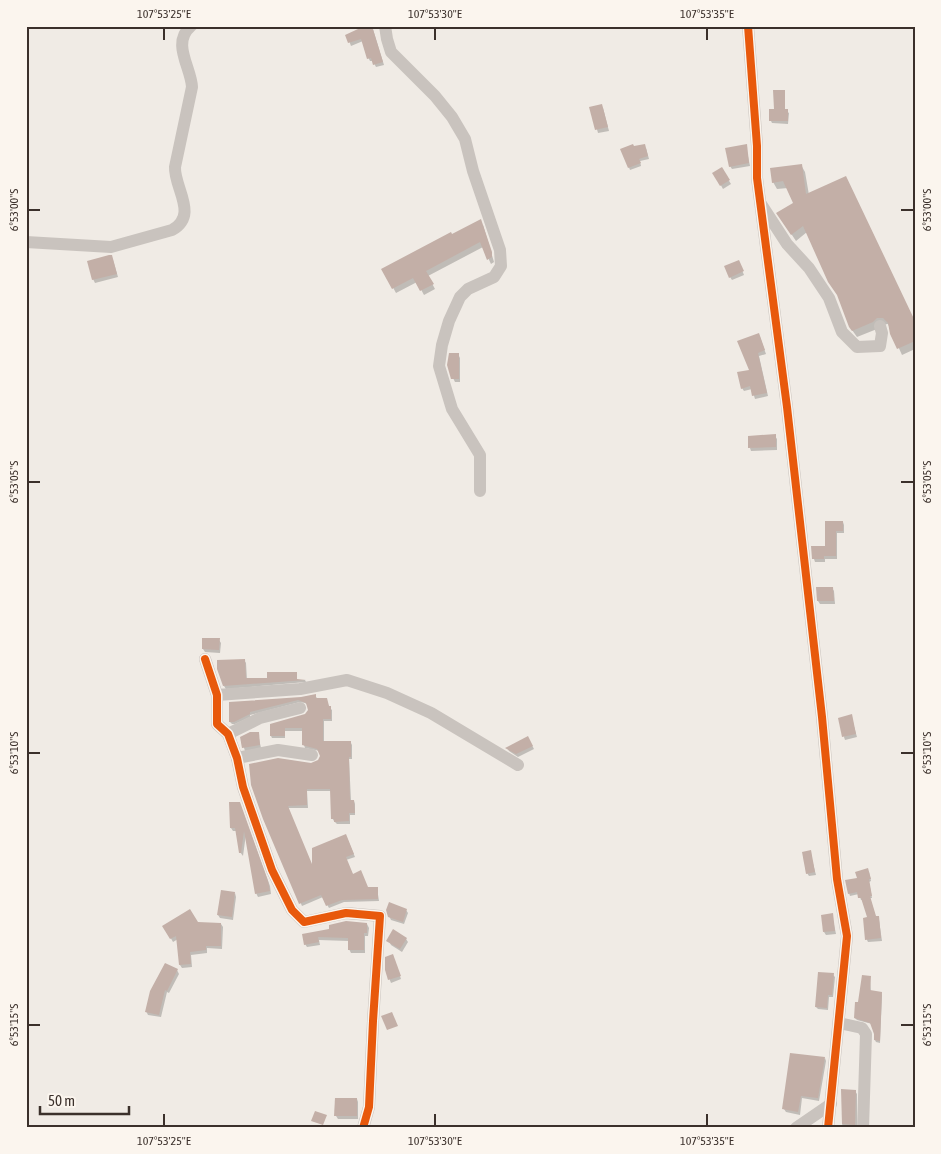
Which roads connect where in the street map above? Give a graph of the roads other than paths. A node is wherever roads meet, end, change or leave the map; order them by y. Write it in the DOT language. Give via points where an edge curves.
graph roads {
  1 [pos="191,26"];
  2 [pos="385,26"];
  3 [pos="748,26"];
  4 [pos="760,202"];
  5 [pos="26,242"];
  6 [pos="880,326"];
  7 [pos="480,490"];
  8 [pos="205,659"];
  9 [pos="217,695"];
  10 [pos="300,708"];
  11 [pos="228,734"];
  12 [pos="312,755"];
  13 [pos="237,758"];
  14 [pos="518,765"];
  15 [pos="839,1023"];
  16 [pos="831,1104"];
  17 [pos="363,1128"];
  18 [pos="796,1128"];
  19 [pos="828,1128"];
  20 [pos="863,1128"];
  1 -- 5 [label="street" via="181,44 192,87 175,167 184,205 178,226 111,247"];
  2 -- 7 [label="street" via="391,52 436,96 465,139 500,250 500,266 494,277 468,290 460,298 449,321 439,366 452,409 480,455"];
  3 -- 4 [label="street"];
  4 -- 6 [label="street" via="828,298 842,332 857,347 880,346"];
  4 -- 15 [label="street" via="787,407 837,879 848,936"];
  8 -- 9 [label="street"];
  9 -- 11 [label="street" via="217,724"];
  9 -- 14 [label="street" via="300,689 347,680 387,693 431,714"];
  10 -- 11 [label="street" via="260,718"];
  11 -- 13 [label="street"];
  12 -- 13 [label="street" via="278,750"];
  13 -- 17 [label="street" via="243,787 272,870 292,910 304,922 346,913 380,916 369,1107"];
  15 -- 16 [label="street"];
  15 -- 20 [label="street" via="862,1028 866,1034"];
  16 -- 18 [label="street"];
  16 -- 19 [label="street"];
}
